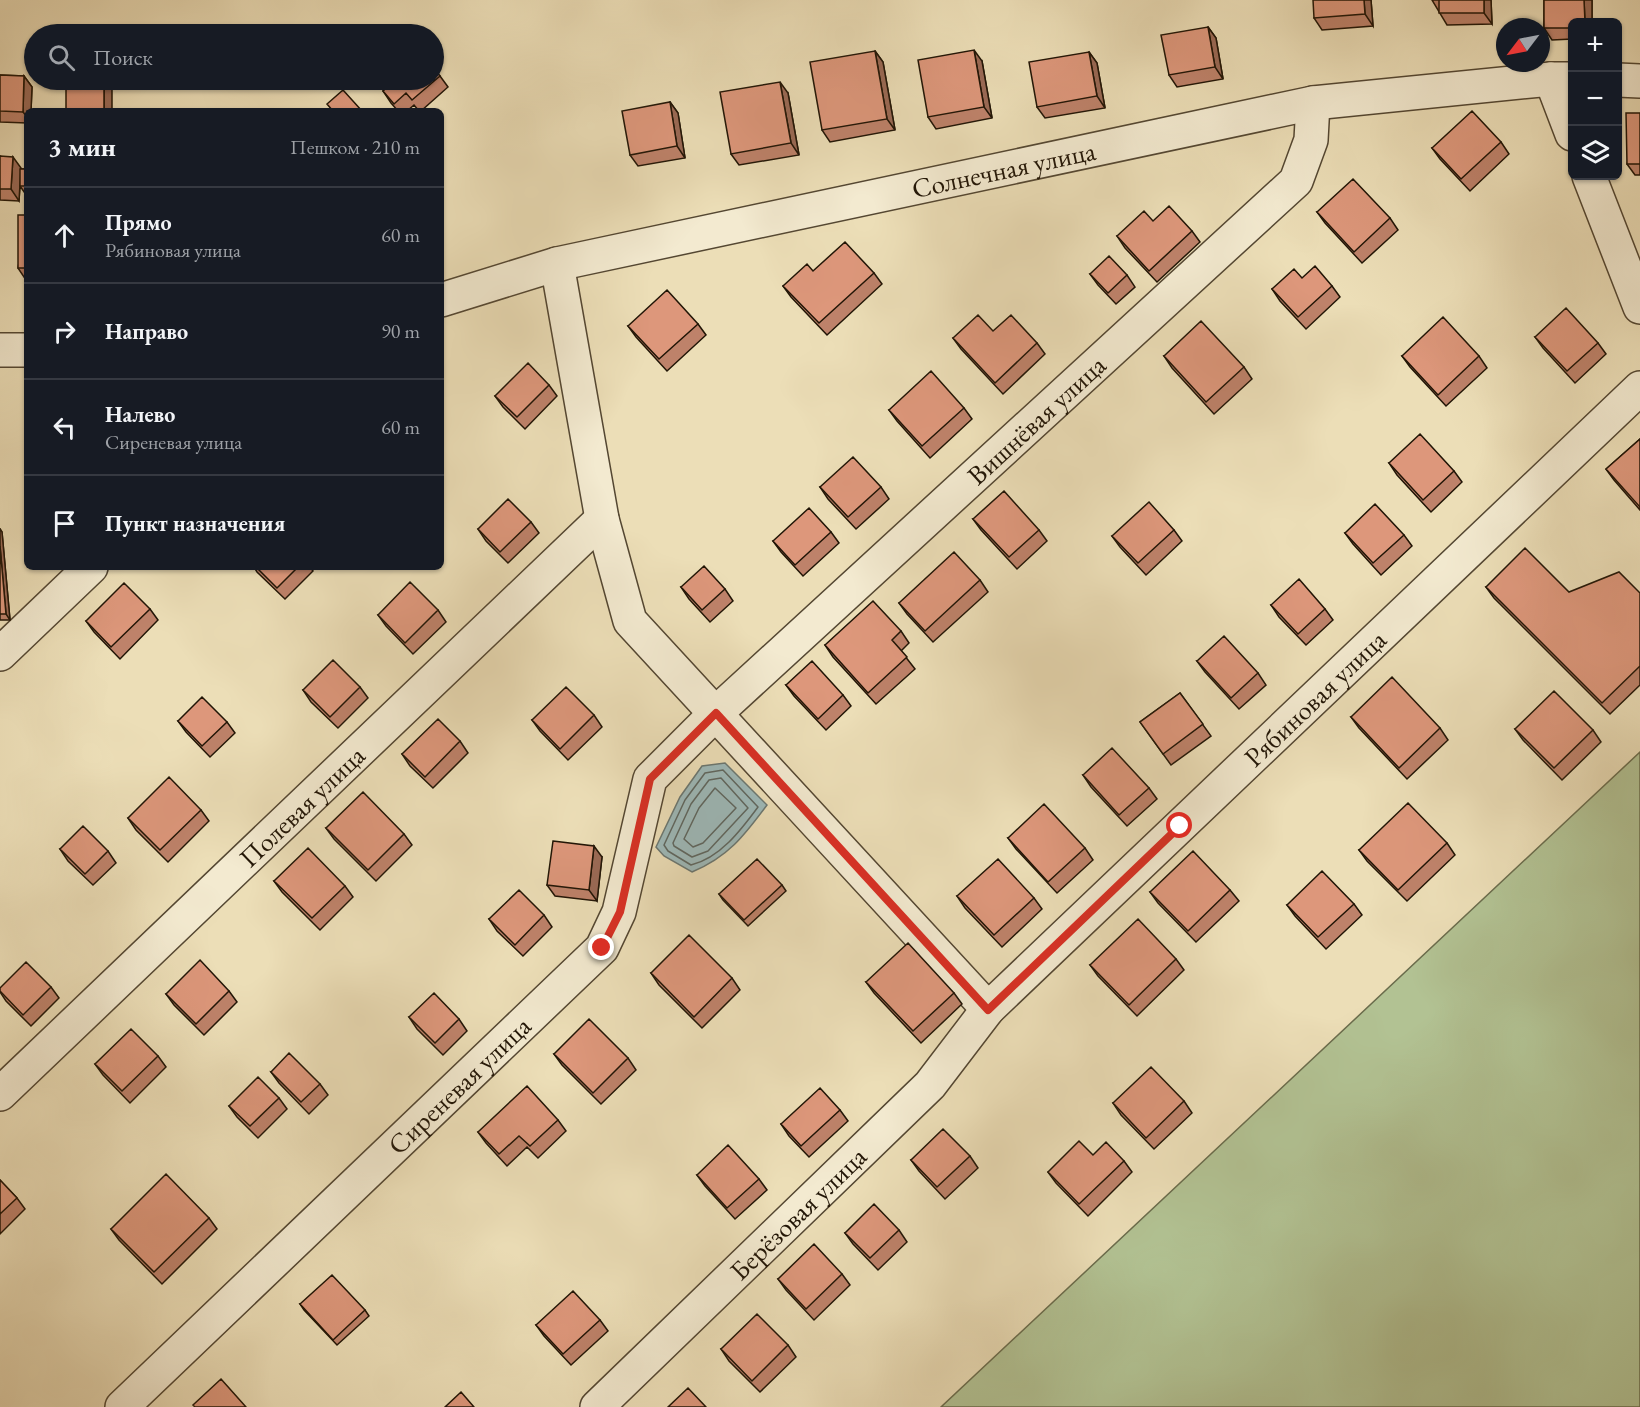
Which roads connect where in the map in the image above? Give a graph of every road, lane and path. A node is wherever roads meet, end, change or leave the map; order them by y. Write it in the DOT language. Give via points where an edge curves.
graph roads {
  1 [pos="1562,79"];
  2 [pos="1622,80"];
  3 [pos="1640,81"];
  4 [pos="1313,103"];
  5 [pos="1571,126"];
  6 [pos="1591,180"];
  7 [pos="557,264"];
  8 [pos="444,299"];
  9 [pos="1640,307"];
  10 [pos="0,350"];
  11 [pos="24,350"];
  12 [pos="1640,388"];
  13 [pos="602,519"];
  14 [pos="88,570"];
  15 [pos="0,654"];
  16 [pos="716,713"];
  17 [pos="988,1010"];
  18 [pos="0,1094"];
  19 [pos="122,1407"];
  20 [pos="597,1407"];
  1 -- 4 [label="street, Солнечная улица"];
  1 -- 5 [label="street"];
  2 -- 3 [label="street"];
  4 -- 7 [label="street, Солнечная улица"];
  4 -- 16 [label="street, Вишнёвая улица" via="1311,140 1296,181"];
  6 -- 9 [label="street"];
  7 -- 8 [label="street, Солнечная улица"];
  7 -- 13 [label="street"];
  10 -- 11 [label="street"];
  12 -- 17 [label="street, Рябиновая улица"];
  13 -- 16 [label="street" via="630,621"];
  13 -- 18 [label="street, Полевая улица"];
  14 -- 15 [label="street"];
  16 -- 17 [label="street"];
  16 -- 19 [label="street, Сиреневая улица" via="650,779 620,912 602,948"];
  17 -- 20 [label="street, Берёзовая улица" via="930,1085"];
}
